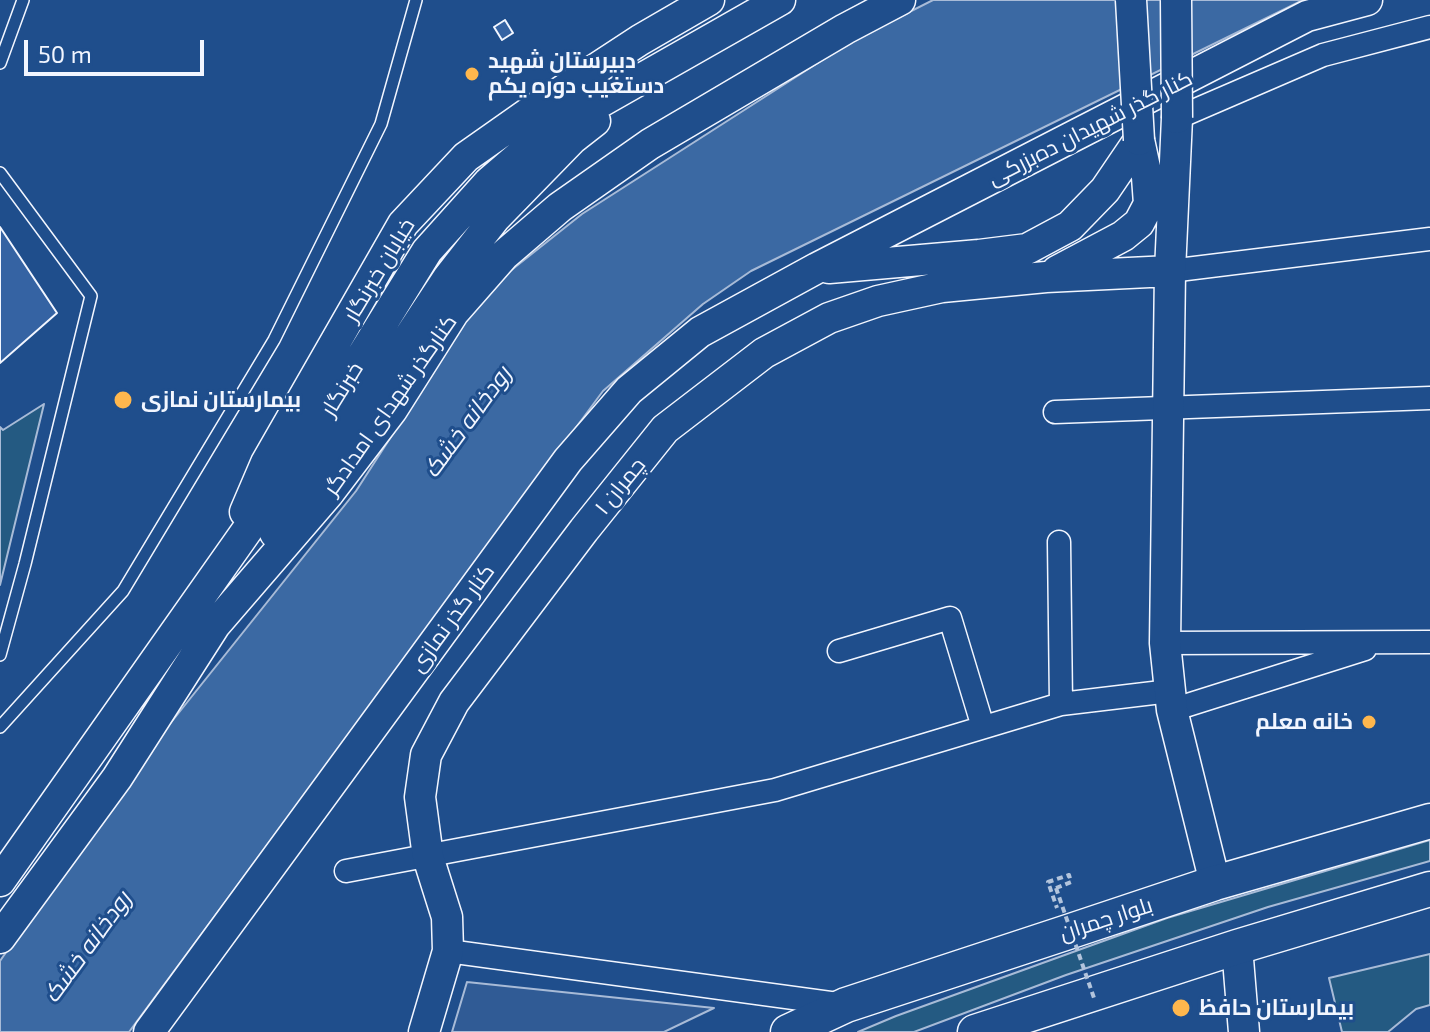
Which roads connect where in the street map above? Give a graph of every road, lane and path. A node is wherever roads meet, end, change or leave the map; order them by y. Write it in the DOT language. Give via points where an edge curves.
graph roads {
  1 [pos="23,0"];
  2 [pos="416,0"];
  3 [pos="709,0"];
  4 [pos="780,0"];
  5 [pos="900,0"];
  6 [pos="1131,0"];
  7 [pos="1176,0"];
  8 [pos="1367,0"];
  9 [pos="1430,27"];
  10 [pos="0,63"];
  11 [pos="668,64"];
  12 [pos="1177,118"];
  13 [pos="1139,140"];
  14 [pos="0,173"];
  15 [pos="1430,239"];
  16 [pos="817,268"];
  17 [pos="1170,271"];
  18 [pos="1046,277"];
  19 [pos="1430,398"];
  20 [pos="1167,409"];
  21 [pos="1055,412"];
  22 [pos="1059,542"];
  23 [pos="221,566"];
  24 [pos="215,625"];
  25 [pos="1385,642"];
  26 [pos="1430,642"];
  27 [pos="1165,643"];
  28 [pos="839,651"];
  29 [pos="0,655"];
  30 [pos="1171,700"];
  31 [pos="1061,704"];
  32 [pos="0,727"];
  33 [pos="983,727"];
  34 [pos="1430,821"];
  35 [pos="428,857"];
  36 [pos="346,871"];
  37 [pos="0,881"];
  38 [pos="1048,882"];
  39 [pos="1215,883"];
  40 [pos="1430,889"];
  41 [pos="0,938"];
  42 [pos="1237,947"];
  43 [pos="448,951"];
  44 [pos="1094,998"];
  45 [pos="846,1005"];
  46 [pos="149,1032"];
  47 [pos="424,1032"];
  48 [pos="788,1032"];
  49 [pos="975,1032"];
  50 [pos="1244,1032"];
  1 -- 10 [label="lane"];
  2 -- 32 [label="lane" via="381,124 274,340 123,591"];
  3 -- 23 [label="main road, خیابان خبرنگار" via="466,157 403,224 266,463"];
  4 -- 11 [label="main road, خبرنگار"];
  5 -- 24 [label="main road, کنارگذر شهدای امدادگر" via="650,144 560,207 504,255 454,312 392,410 328,494"];
  6 -- 13 [label="main road, bridge"];
  7 -- 12 [label="main road, bridge"];
  8 -- 16 [label="main road, کنار گذر شهیدان ده‌بزرکی" via="1307,16"];
  9 -- 12 [label="street" via="1323,55"];
  11 -- 23 [label="main road, خبرنگار" via="546,133 489,182 427,251 305,448"];
  11 -- 24 [label="main road" via="572,139 495,218 303,488"];
  12 -- 17 [label="main road"];
  13 -- 16 [label="main road" via="1105,190 1070,226 1027,249"];
  13 -- 18 [label="main road" via="1149,204 1139,223"];
  14 -- 29 [label="lane" via="91,296"];
  15 -- 17 [label="street"];
  16 -- 46 [label="main road, کنار گذر نمازی" via="700,332 629,390 559,472"];
  17 -- 18 [label="main road, چمران ۱"];
  17 -- 20 [label="main road"];
  18 -- 35 [label="main road, چمران ۱" via="942,287 829,318 764,353 665,429 454,702 426,755 420,797"];
  19 -- 20 [label="street"];
  20 -- 21 [label="street"];
  20 -- 27 [label="main road"];
  22 -- 31 [label="street"];
  23 -- 37 [label="main road, خبرنگار"];
  24 -- 41 [label="main road, کنارگذر شهدای امدادگر" via="117,778"];
  25 -- 26 [label="street"];
  25 -- 27 [label="street"];
  25 -- 30 [label="street"];
  27 -- 30 [label="main road"];
  28 -- 33 [label="street" via="950,618"];
  30 -- 31 [label="street"];
  30 -- 39 [label="main road"];
  31 -- 33 [label="street"];
  33 -- 35 [label="street" via="775,790"];
  34 -- 39 [label="main road, بلوار چمران"];
  35 -- 36 [label="street"];
  35 -- 43 [label="main road, چمران ۱" via="447,917"];
  38 -- 44 [label="path, bridge" via="1069,875 1071,882 1056,888"];
  39 -- 45 [label="main road, بلوار چمران"];
  40 -- 42 [label="main road"];
  42 -- 49 [label="main road"];
  42 -- 50 [label="main road"];
  43 -- 45 [label="street"];
  43 -- 47 [label="main road, چمران ۱"];
  45 -- 48 [label="main road, بلوار چمران"];
}
